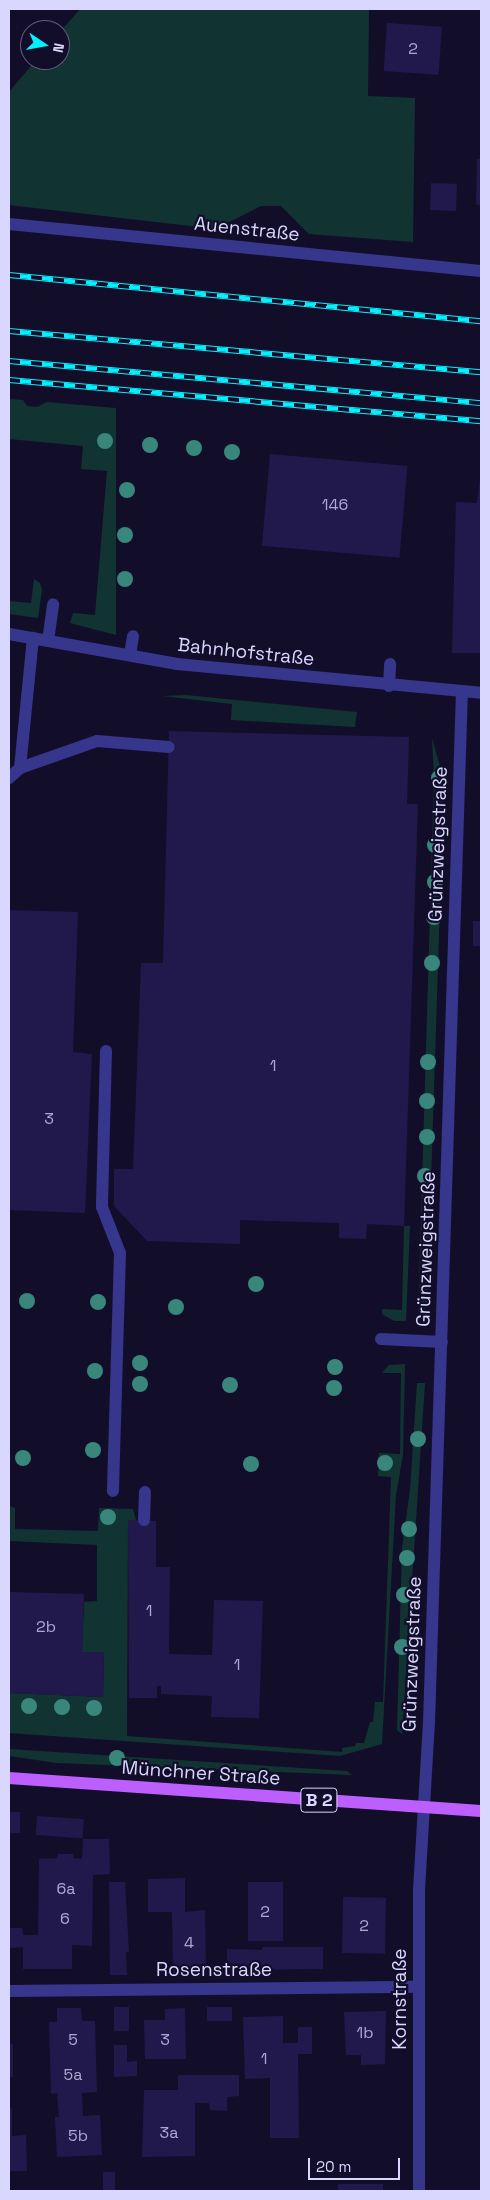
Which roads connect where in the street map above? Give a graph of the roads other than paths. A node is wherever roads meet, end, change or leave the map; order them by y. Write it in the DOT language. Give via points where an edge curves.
graph roads {
  1 [pos="9,224"];
  2 [pos="481,271"];
  3 [pos="52,604"];
  4 [pos="9,634"];
  5 [pos="133,636"];
  6 [pos="33,638"];
  7 [pos="48,640"];
  8 [pos="130,655"];
  9 [pos="390,664"];
  10 [pos="389,686"];
  11 [pos="462,692"];
  12 [pos="481,693"];
  13 [pos="169,747"];
  14 [pos="20,768"];
  15 [pos="9,778"];
  16 [pos="106,1051"];
  17 [pos="381,1339"];
  18 [pos="442,1342"];
  19 [pos="113,1490"];
  20 [pos="145,1492"];
  21 [pos="144,1520"];
  22 [pos="9,1778"];
  23 [pos="424,1807"];
  24 [pos="481,1811"];
  25 [pos="418,1987"];
  26 [pos="9,1991"];
  27 [pos="419,2191"];
  1 -- 2 [label="street, Auenstraße"];
  3 -- 7 [label="street"];
  4 -- 6 [label="street, Bahnhofstraße"];
  5 -- 8 [label="street"];
  6 -- 7 [label="street, Bahnhofstraße"];
  6 -- 14 [label="street"];
  7 -- 8 [label="street, Bahnhofstraße"];
  8 -- 10 [label="street, Bahnhofstraße" via="177,664"];
  9 -- 10 [label="street"];
  10 -- 11 [label="street, Bahnhofstraße"];
  11 -- 12 [label="street, Bahnhofstraße"];
  11 -- 18 [label="street, Grünzweigstraße"];
  13 -- 14 [label="street" via="97,741"];
  14 -- 15 [label="street"];
  16 -- 19 [label="street" via="102,1207 120,1253"];
  17 -- 18 [label="street"];
  18 -- 23 [label="street, Grünzweigstraße"];
  20 -- 21 [label="street"];
  22 -- 23 [label="main road, Münchner Straße / B 2"];
  23 -- 24 [label="main road, Münchner Straße / B 2"];
  23 -- 25 [label="street, Kornstraße" via="418,1890"];
  25 -- 26 [label="street, Rosenstraße"];
  25 -- 27 [label="street, Kornstraße"];
}
